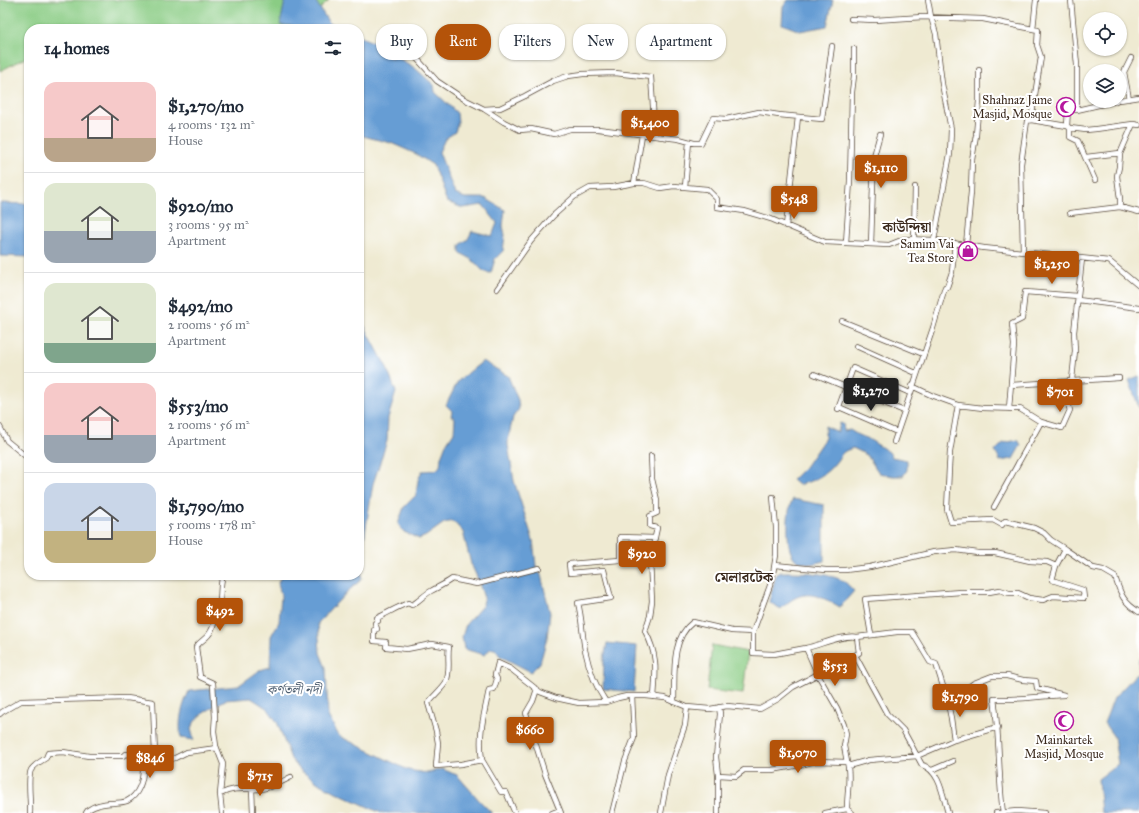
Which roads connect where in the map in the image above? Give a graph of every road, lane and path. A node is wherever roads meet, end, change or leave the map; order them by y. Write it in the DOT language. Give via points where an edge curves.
graph roads {
  1 [pos="928,0"];
  2 [pos="1036,0"];
  3 [pos="1071,0"];
  4 [pos="930,17"];
  5 [pos="851,19"];
  6 [pos="1033,29"];
  7 [pos="832,46"];
  8 [pos="854,49"];
  9 [pos="1131,58"];
  10 [pos="418,60"];
  11 [pos="979,70"];
  12 [pos="1139,97"];
  13 [pos="1129,99"];
  14 [pos="1086,108"];
  15 [pos="484,109"];
  16 [pos="1077,110"];
  17 [pos="798,117"];
  18 [pos="1031,120"];
  19 [pos="1133,124"];
  20 [pos="1139,125"];
  21 [pos="1068,127"];
  22 [pos="880,134"];
  23 [pos="642,135"];
  24 [pos="655,136"];
  25 [pos="689,142"];
  26 [pos="1120,153"];
  27 [pos="1086,157"];
  28 [pos="1095,180"];
  29 [pos="634,183"];
  30 [pos="685,187"];
  31 [pos="915,187"];
  32 [pos="1120,207"];
  33 [pos="1139,212"];
  34 [pos="1070,214"];
  35 [pos="786,226"];
  36 [pos="914,239"];
  37 [pos="934,240"];
  38 [pos="846,243"];
  39 [pos="956,243"];
  40 [pos="871,244"];
  41 [pos="966,245"];
  42 [pos="1023,252"];
  43 [pos="1082,259"];
  44 [pos="1139,286"];
  45 [pos="497,289"];
  46 [pos="1078,298"];
  47 [pos="1139,308"];
  48 [pos="842,321"];
  49 [pos="856,346"];
  50 [pos="924,354"];
  51 [pos="916,373"];
  52 [pos="814,374"];
  53 [pos="1119,378"];
  54 [pos="1072,381"];
  55 [pos="1011,385"];
  56 [pos="912,386"];
  57 [pos="846,387"];
  58 [pos="910,393"];
  59 [pos="958,405"];
  60 [pos="1009,409"];
  61 [pos="904,411"];
  62 [pos="1041,422"];
  63 [pos="0,427"];
  64 [pos="898,432"];
  65 [pos="894,442"];
  66 [pos="24,455"];
  67 [pos="651,456"];
  68 [pos="773,497"];
  69 [pos="994,507"];
  70 [pos="655,538"];
  71 [pos="1065,549"];
  72 [pos="775,565"];
  73 [pos="1056,566"];
  74 [pos="539,568"];
  75 [pos="221,580"];
  76 [pos="1139,612"];
  77 [pos="754,632"];
  78 [pos="871,635"];
  79 [pos="857,637"];
  80 [pos="806,648"];
  81 [pos="855,655"];
  82 [pos="818,675"];
  83 [pos="536,689"];
  84 [pos="632,696"];
  85 [pos="654,697"];
  86 [pos="947,699"];
  87 [pos="606,702"];
  88 [pos="674,702"];
  89 [pos="687,707"];
  90 [pos="719,707"];
  91 [pos="0,714"];
  92 [pos="998,727"];
  93 [pos="954,740"];
  94 [pos="216,748"];
  95 [pos="918,756"];
  96 [pos="482,760"];
  97 [pos="953,761"];
  98 [pos="848,764"];
  99 [pos="932,770"];
  100 [pos="718,775"];
  101 [pos="291,776"];
  102 [pos="252,789"];
  103 [pos="220,794"];
  104 [pos="847,809"];
  105 [pos="560,811"];
  106 [pos="30,813"];
  107 [pos="86,813"];
  108 [pos="222,813"];
  109 [pos="252,813"];
  110 [pos="515,813"];
  111 [pos="552,813"];
  112 [pos="612,813"];
  113 [pos="661,813"];
  114 [pos="718,813"];
  115 [pos="825,813"];
  116 [pos="852,813"];
  117 [pos="948,813"];
  118 [pos="996,813"];
  119 [pos="1003,813"];
  120 [pos="1045,813"];
  1 -- 4 [label="street"];
  2 -- 6 [label="street"];
  3 -- 16 [label="street" via="1077,58"];
  4 -- 5 [label="street"];
  4 -- 6 [label="street" via="983,19"];
  4 -- 37 [label="street" via="936,34 951,129 950,154"];
  6 -- 18 [label="street" via="1038,30 1037,45 1041,57"];
  7 -- 17 [label="street" via="822,119"];
  8 -- 38 [label="street"];
  9 -- 13 [label="street" via="1124,72"];
  10 -- 15 [label="street" via="438,81"];
  11 -- 41 [label="street"];
  12 -- 13 [label="street"];
  14 -- 16 [label="street"];
  15 -- 23 [label="street" via="520,130 530,129 554,134 570,129 598,129"];
  15 -- 24 [label="street" via="500,108 553,80 568,76 615,73 651,77"];
  16 -- 21 [label="street" via="1068,109"];
  17 -- 25 [label="street" via="759,112 726,119 713,118 701,143"];
  17 -- 35 [label="street"];
  18 -- 21 [label="street"];
  18 -- 42 [label="street" via="1027,121 1021,164"];
  19 -- 20 [label="street"];
  19 -- 21 [label="street" via="1086,130"];
  19 -- 26 [label="street"];
  21 -- 27 [label="street" via="1070,137 1078,141"];
  22 -- 40 [label="street" via="874,156"];
  23 -- 24 [label="street"];
  23 -- 29 [label="street"];
  24 -- 25 [label="street"];
  25 -- 30 [label="street"];
  26 -- 27 [label="street"];
  26 -- 32 [label="street" via="1117,176"];
  27 -- 28 [label="street"];
  29 -- 30 [label="street" via="660,188"];
  29 -- 45 [label="street" via="590,188 574,197 531,241"];
  30 -- 35 [label="street" via="707,189 716,199 717,207 744,211"];
  31 -- 36 [label="street"];
  32 -- 33 [label="street"];
  32 -- 34 [label="street"];
  35 -- 38 [label="street" via="825,242"];
  36 -- 37 [label="street"];
  36 -- 40 [label="street"];
  37 -- 39 [label="street"];
  38 -- 40 [label="street"];
  39 -- 41 [label="street"];
  39 -- 50 [label="street" via="952,272 947,287 945,286"];
  41 -- 42 [label="street"];
  42 -- 43 [label="street"];
  43 -- 44 [label="street" via="1109,262"];
  43 -- 46 [label="street"];
  46 -- 47 [label="street"];
  46 -- 54 [label="street"];
  46 -- 55 [label="street" via="1025,292 1022,319 1012,324 1014,345"];
  48 -- 50 [label="street"];
  49 -- 51 [label="street"];
  50 -- 51 [label="street"];
  51 -- 56 [label="street"];
  52 -- 57 [label="street"];
  53 -- 54 [label="street"];
  54 -- 55 [label="street"];
  54 -- 62 [label="street" via="1070,410 1062,428"];
  55 -- 60 [label="street"];
  56 -- 58 [label="street"];
  56 -- 59 [label="street"];
  57 -- 58 [label="street" via="852,368"];
  57 -- 61 [label="street"];
  57 -- 64 [label="street" via="838,408"];
  58 -- 61 [label="street"];
  59 -- 60 [label="street"];
  59 -- 71 [label="street" via="949,468 947,509 951,522 992,520 1002,524 1005,521 1034,528"];
  60 -- 62 [label="street" via="1020,409"];
  61 -- 64 [label="street"];
  62 -- 69 [label="street"];
  63 -- 66 [label="street" via="7,441"];
  64 -- 65 [label="street"];
  67 -- 70 [label="street" via="657,513 650,516 650,526 657,528"];
  68 -- 72 [label="street" via="776,527"];
  70 -- 85 [label="street" via="650,560 652,601 645,631 652,643 655,658"];
  70 -- 87 [label="street" via="620,537 620,560 569,564 570,572 604,570 612,598 578,603 592,677"];
  71 -- 73 [label="street"];
  71 -- 76 [label="street" via="1093,568 1104,570 1115,577 1128,605"];
  72 -- 73 [label="street" via="845,570 956,550 995,553 1047,562"];
  72 -- 77 [label="street"];
  73 -- 78 [label="street" via="1052,580 1083,590 1084,598 1053,596 1043,600 1000,590 865,599"];
  74 -- 96 [label="street" via="476,584 452,579 412,605 408,603 377,618 374,641 386,643 386,647 407,649 432,644 449,647 450,664 446,682 428,703 438,743 436,766"];
  75 -- 94 [label="street" via="220,601 212,630 196,647 200,677 213,684"];
  77 -- 80 [label="street" via="753,653 774,654"];
  77 -- 88 [label="street" via="732,632 693,622 688,626 676,651"];
  78 -- 79 [label="street"];
  78 -- 86 [label="street" via="912,632 930,662 936,664"];
  79 -- 80 [label="street" via="841,638"];
  79 -- 81 [label="street" via="859,653"];
  80 -- 82 [label="street"];
  81 -- 82 [label="street"];
  81 -- 95 [label="street" via="886,714 903,730"];
  82 -- 90 [label="street" via="793,687 760,709"];
  82 -- 98 [label="street" via="844,725 844,746"];
  83 -- 87 [label="street" via="556,698 579,703"];
  83 -- 96 [label="street" via="511,669 498,663 494,690 489,690 484,709 480,748"];
  83 -- 105 [label="street" via="533,701 526,712"];
  84 -- 85 [label="street"];
  84 -- 87 [label="street"];
  84 -- 112 [label="street" via="634,738 625,761"];
  85 -- 88 [label="street"];
  86 -- 92 [label="street" via="992,676 1036,681 1037,688 1064,695 994,699"];
  86 -- 93 [label="street"];
  88 -- 89 [label="street"];
  89 -- 90 [label="street"];
  89 -- 113 [label="street" via="685,725 668,775"];
  90 -- 100 [label="street" via="716,757"];
  91 -- 106 [label="street" via="21,701 127,698 153,702 155,755 89,756 63,752 48,753 46,758 31,770"];
  92 -- 93 [label="street"];
  92 -- 119 [label="street" via="999,782"];
  93 -- 95 [label="street"];
  94 -- 103 [label="street" via="223,764"];
  94 -- 107 [label="street" via="187,752 143,768 141,785 135,795 126,801 100,804"];
  95 -- 98 [label="street"];
  95 -- 99 [label="street" via="922,764"];
  96 -- 110 [label="street" via="501,792 506,792"];
  97 -- 99 [label="street"];
  98 -- 100 [label="street" via="816,761 772,770 744,770 736,776"];
  98 -- 104 [label="street" via="850,771"];
  99 -- 117 [label="street" via="941,788"];
  100 -- 114 [label="street"];
  101 -- 102 [label="street" via="266,788"];
  102 -- 103 [label="street" via="239,788"];
  102 -- 109 [label="street"];
  103 -- 108 [label="street"];
  104 -- 115 [label="street"];
  104 -- 116 [label="street"];
  105 -- 111 [label="street"];
  118 -- 119 [label="street"];
  119 -- 120 [label="street"];
}
